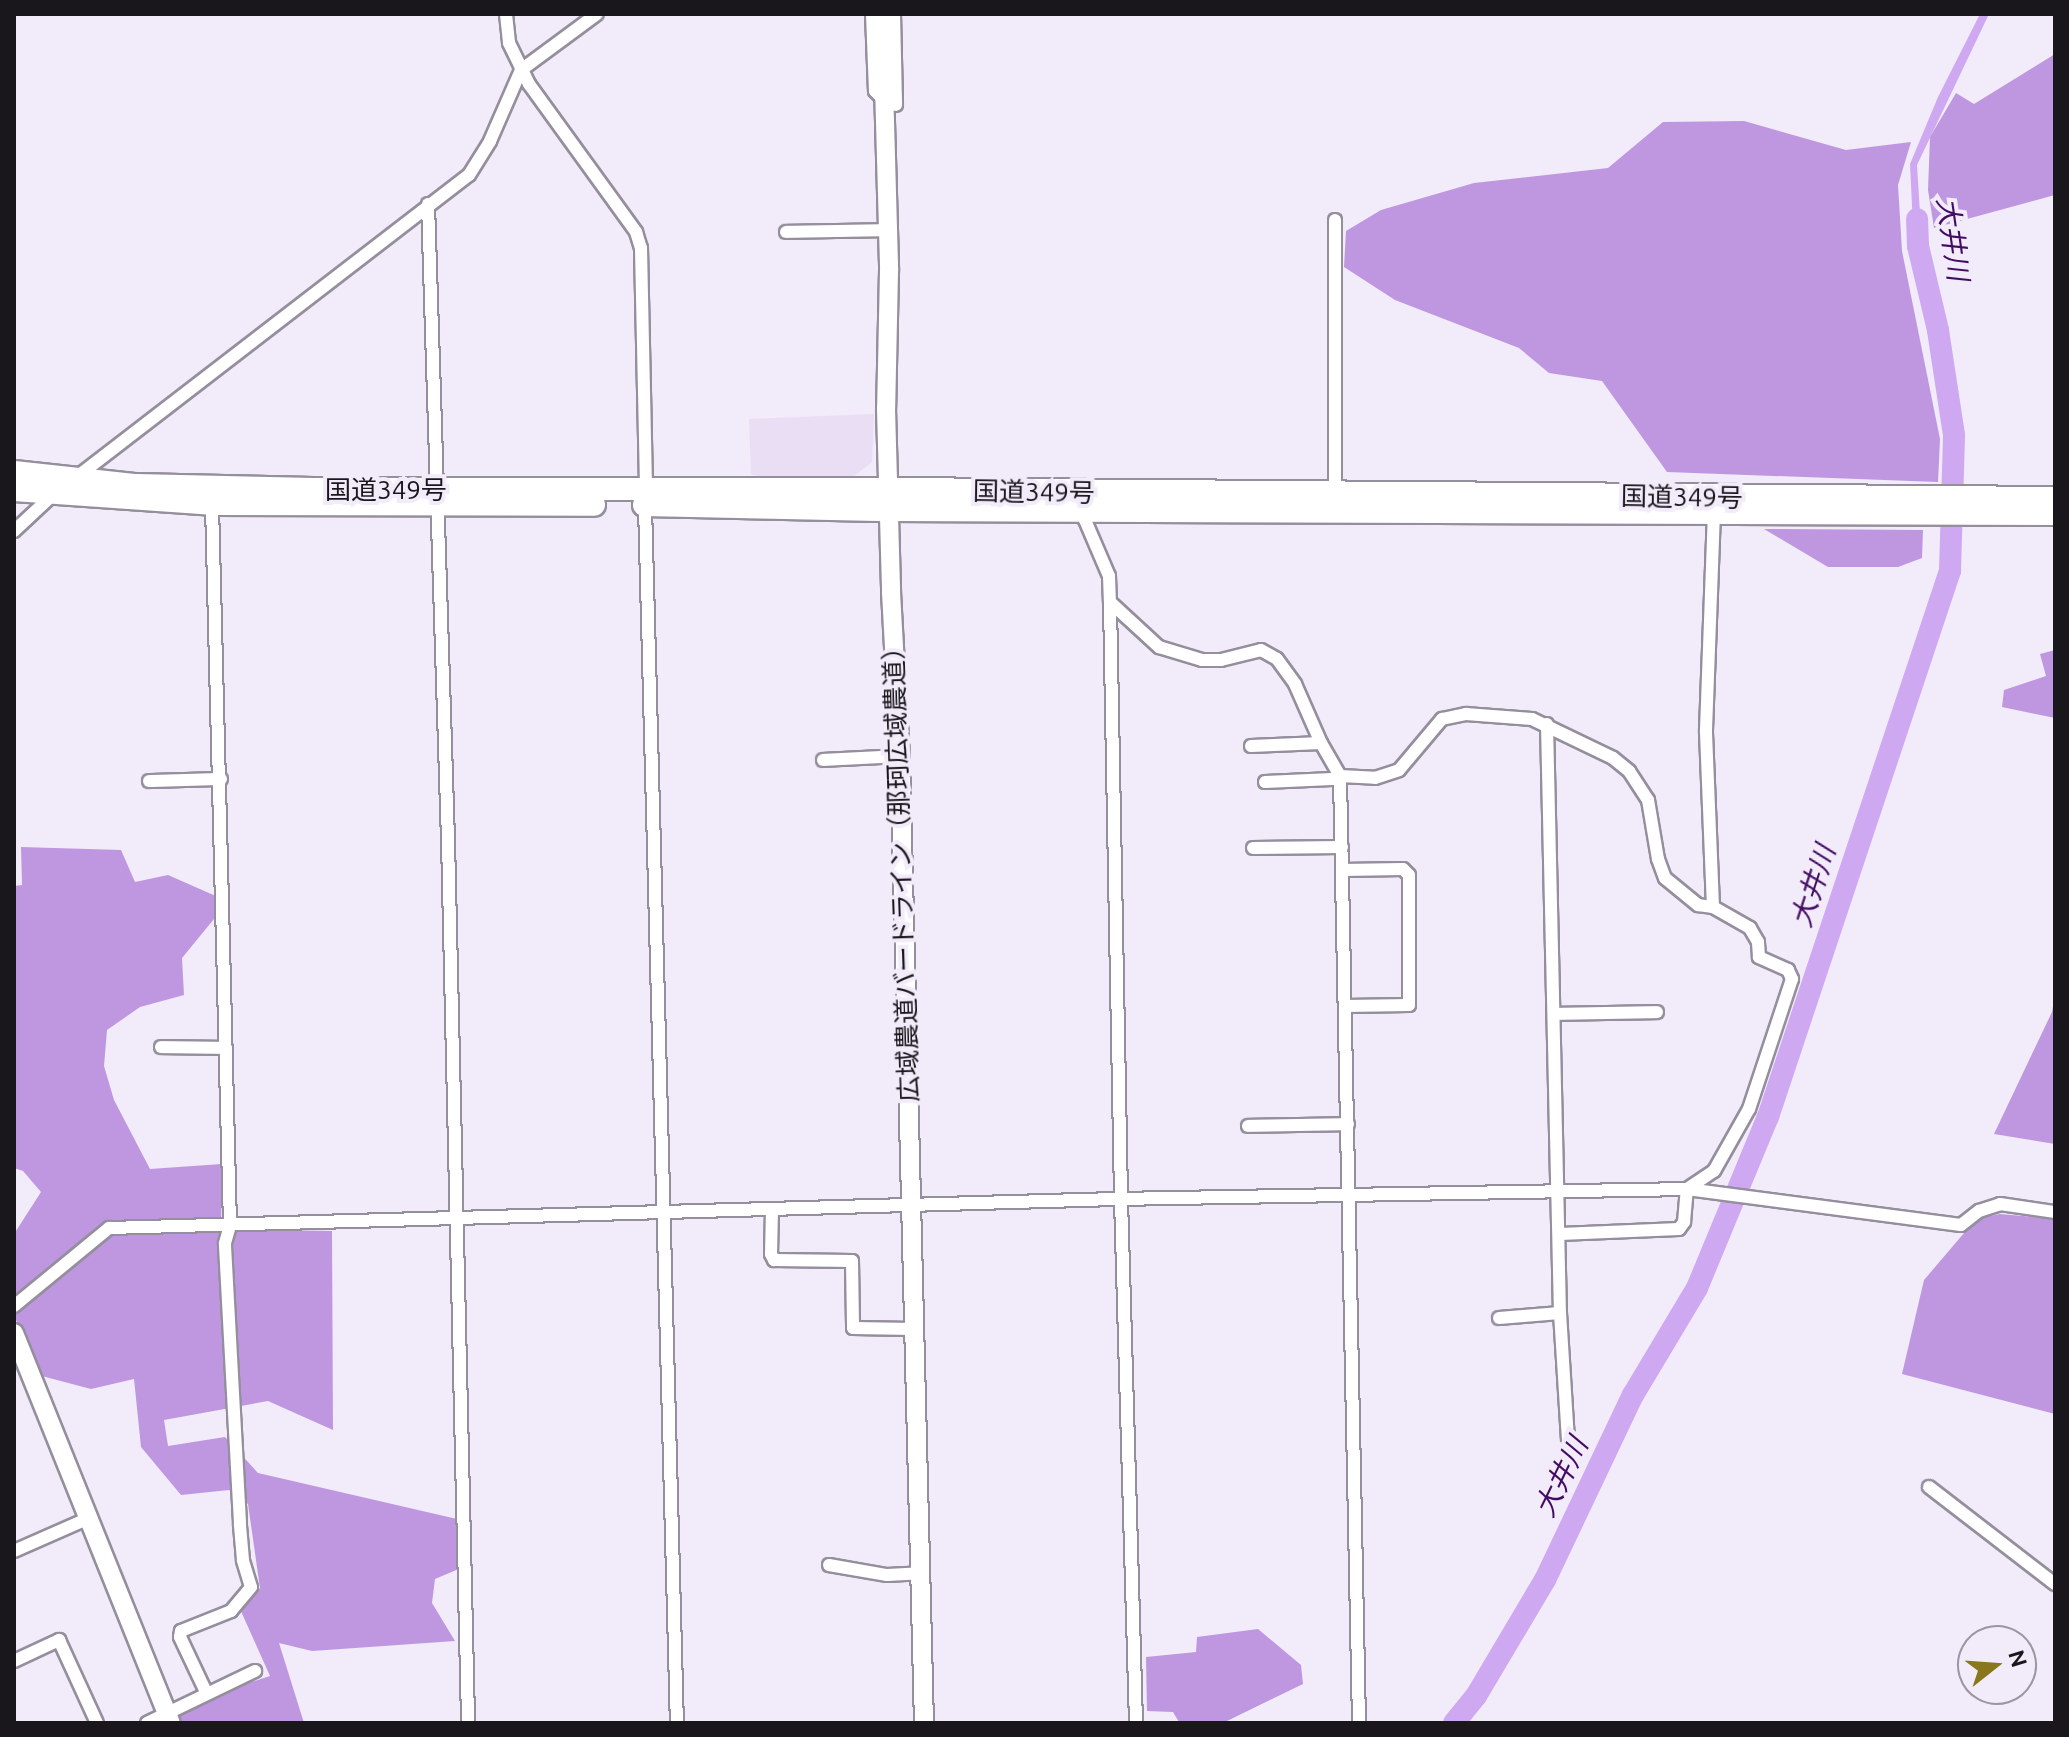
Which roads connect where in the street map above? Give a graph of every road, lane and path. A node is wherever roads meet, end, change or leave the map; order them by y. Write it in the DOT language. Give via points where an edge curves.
graph roads {
  1 [pos="506,14"];
  2 [pos="597,14"];
  3 [pos="872,14"];
  4 [pos="882,14"];
  5 [pos="894,14"];
  6 [pos="521,70"];
  7 [pos="891,104"];
  8 [pos="428,204"];
  9 [pos="1335,220"];
  10 [pos="888,230"];
  11 [pos="786,232"];
  12 [pos="14,472"];
  13 [pos="74,479"];
  14 [pos="14,490"];
  15 [pos="1335,494"];
  16 [pos="53,495"];
  17 [pos="436,498"];
  18 [pos="646,498"];
  19 [pos="2055,498"];
  20 [pos="888,500"];
  21 [pos="1085,501"];
  22 [pos="212,504"];
  23 [pos="1934,506"];
  24 [pos="1969,506"];
  25 [pos="2055,514"];
  26 [pos="1714,515"];
  27 [pos="14,531"];
  28 [pos="1110,602"];
  29 [pos="1547,724"];
  30 [pos="1321,743"];
  31 [pos="1251,746"];
  32 [pos="900,756"];
  33 [pos="823,760"];
  34 [pos="1340,776"];
  35 [pos="221,779"];
  36 [pos="149,781"];
  37 [pos="1265,782"];
  38 [pos="1342,847"];
  39 [pos="1253,848"];
  40 [pos="1342,870"];
  41 [pos="1713,907"];
  42 [pos="1345,1006"];
  43 [pos="1657,1012"];
  44 [pos="1556,1014"];
  45 [pos="161,1047"];
  46 [pos="226,1048"];
  47 [pos="1348,1124"];
  48 [pos="1248,1126"];
  49 [pos="1687,1189"];
  50 [pos="1558,1191"];
  51 [pos="1349,1194"];
  52 [pos="1121,1199"];
  53 [pos="911,1207"];
  54 [pos="772,1210"];
  55 [pos="2055,1212"];
  56 [pos="666,1213"];
  57 [pos="457,1219"];
  58 [pos="230,1225"];
  59 [pos="1560,1234"];
  60 [pos="14,1306"];
  61 [pos="1560,1313"];
  62 [pos="1499,1318"];
  63 [pos="914,1329"];
  64 [pos="14,1333"];
  65 [pos="1569,1455"];
  66 [pos="1929,1487"];
  67 [pos="89,1518"];
  68 [pos="14,1551"];
  69 [pos="829,1565"];
  70 [pos="920,1573"];
  71 [pos="2055,1584"];
  72 [pos="14,1661"];
  73 [pos="255,1671"];
  74 [pos="206,1692"];
  75 [pos="170,1719"];
  76 [pos="97,1723"];
  77 [pos="147,1723"];
  78 [pos="468,1723"];
  79 [pos="677,1723"];
  80 [pos="924,1723"];
  81 [pos="1136,1723"];
  82 [pos="1359,1723"];
  1 -- 6 [label="street" via="509,43"];
  2 -- 6 [label="street"];
  3 -- 7 [label="street" via="875,91"];
  4 -- 7 [label="street, 広域農道バードライン（那珂広域農道）"];
  5 -- 7 [label="street"];
  6 -- 8 [label="street" via="469,175"];
  6 -- 18 [label="street" via="636,232 641,248"];
  7 -- 10 [label="street, 広域農道バードライン（那珂広域農道）"];
  8 -- 13 [label="street"];
  8 -- 17 [label="street"];
  9 -- 15 [label="street"];
  10 -- 11 [label="street"];
  10 -- 20 [label="street, 広域農道バードライン（那珂広域農道）"];
  12 -- 13 [label="highway, 国道349号"];
  13 -- 16 [label="street"];
  13 -- 17 [label="highway, 国道349号"];
  14 -- 16 [label="highway, 国道349号"];
  15 -- 21 [label="highway, 国道349号"];
  15 -- 23 [label="highway, 国道349号"];
  16 -- 22 [label="highway, 国道349号"];
  16 -- 27 [label="street"];
  17 -- 18 [label="highway, 国道349号"];
  17 -- 22 [label="highway, 国道349号"];
  17 -- 57 [label="street"];
  18 -- 20 [label="highway, 国道349号"];
  18 -- 56 [label="street"];
  19 -- 24 [label="highway, 国道349号"];
  20 -- 21 [label="highway, 国道349号"];
  20 -- 32 [label="street, 広域農道バードライン（那珂広域農道）"];
  21 -- 26 [label="highway, 国道349号"];
  21 -- 28 [label="street" via="1085,520 1109,576"];
  22 -- 35 [label="street"];
  23 -- 24 [label="highway, 国道349号"];
  23 -- 26 [label="highway, 国道349号"];
  24 -- 25 [label="highway, 国道349号"];
  26 -- 41 [label="street" via="1706,730"];
  28 -- 30 [label="street" via="1159,647 1202,660 1261,650 1277,659 1295,684"];
  28 -- 52 [label="street"];
  29 -- 34 [label="street" via="1466,714 1442,719 1399,770 1375,778"];
  29 -- 41 [label="street" via="1629,771 1648,800 1665,878 1698,905"];
  29 -- 44 [label="street"];
  30 -- 31 [label="street"];
  30 -- 34 [label="street"];
  32 -- 33 [label="street"];
  32 -- 53 [label="street, 広域農道バードライン（那珂広域農道）"];
  34 -- 37 [label="street"];
  34 -- 38 [label="street"];
  35 -- 36 [label="street"];
  35 -- 46 [label="street"];
  38 -- 39 [label="street"];
  38 -- 40 [label="street"];
  40 -- 42 [label="street"];
  40 -- 42 [label="street" via="1403,869 1409,875 1409,1005"];
  41 -- 49 [label="street" via="1750,928 1759,957 1788,970 1792,979 1749,1109 1714,1171"];
  42 -- 47 [label="street"];
  43 -- 44 [label="street"];
  44 -- 50 [label="street"];
  45 -- 46 [label="street"];
  46 -- 58 [label="street"];
  47 -- 48 [label="street"];
  47 -- 51 [label="street"];
  49 -- 50 [label="street"];
  49 -- 55 [label="street" via="1961,1225 2000,1204"];
  49 -- 59 [label="street" via="1679,1229"];
  50 -- 51 [label="street"];
  50 -- 59 [label="street"];
  51 -- 52 [label="street"];
  51 -- 82 [label="street"];
  52 -- 53 [label="street"];
  52 -- 81 [label="street"];
  53 -- 54 [label="street"];
  53 -- 63 [label="street, 広域農道バードライン（那珂広域農道）"];
  54 -- 56 [label="street"];
  54 -- 63 [label="street" via="774,1260 852,1261 853,1328"];
  56 -- 57 [label="street"];
  56 -- 79 [label="street"];
  57 -- 58 [label="street"];
  57 -- 78 [label="street"];
  58 -- 60 [label="street" via="109,1228"];
  58 -- 74 [label="street" via="225,1243 239,1508 251,1587 231,1611 181,1631"];
  59 -- 61 [label="street"];
  61 -- 62 [label="street"];
  61 -- 65 [label="street"];
  63 -- 70 [label="street, 広域農道バードライン（那珂広域農道）"];
  64 -- 67 [label="street"];
  66 -- 71 [label="street"];
  67 -- 68 [label="street"];
  67 -- 75 [label="street"];
  69 -- 70 [label="street" via="887,1575"];
  70 -- 80 [label="street, 広域農道バードライン（那珂広域農道）"];
  72 -- 76 [label="street" via="59,1640"];
  73 -- 74 [label="street"];
  74 -- 75 [label="street"];
  75 -- 77 [label="street"];
}
